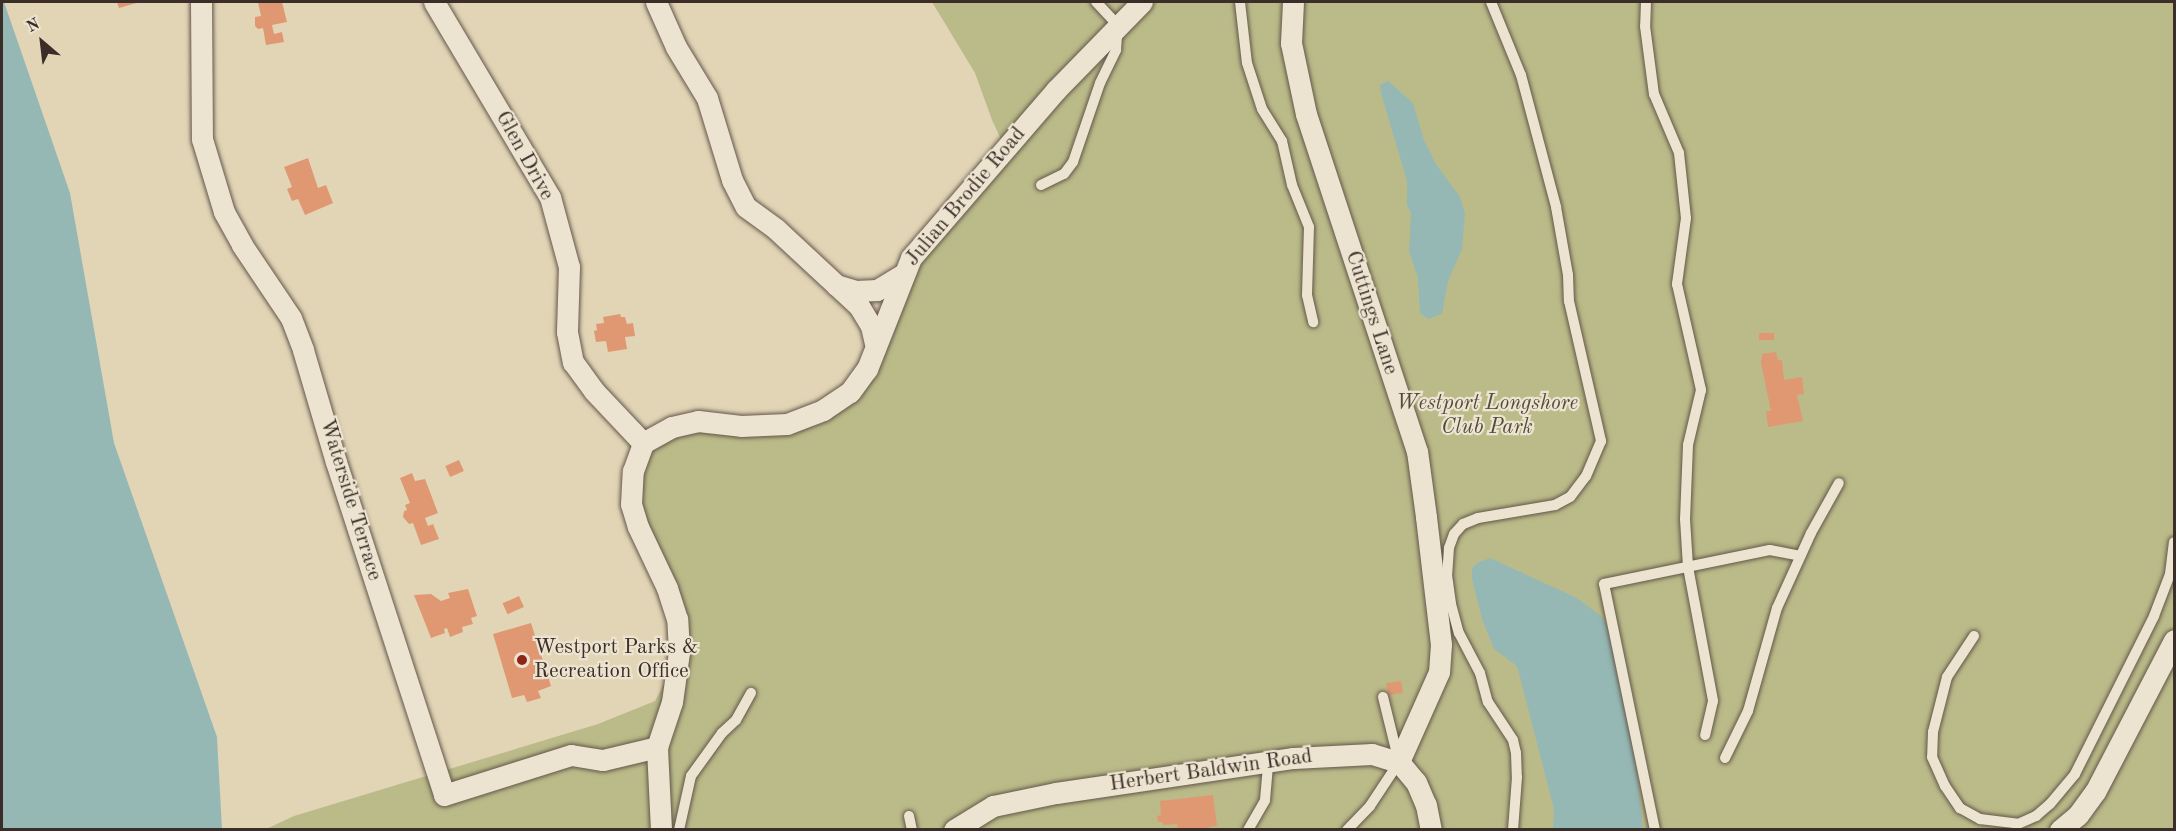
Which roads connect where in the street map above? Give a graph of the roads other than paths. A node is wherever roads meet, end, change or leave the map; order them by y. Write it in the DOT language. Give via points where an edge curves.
graph roads {
  1 [pos="201,2"];
  2 [pos="434,2"];
  3 [pos="656,2"];
  4 [pos="1096,2"];
  5 [pos="1142,2"];
  6 [pos="1240,2"];
  7 [pos="1293,2"];
  8 [pos="1491,2"];
  9 [pos="1646,2"];
  10 [pos="1114,30"];
  11 [pos="1041,185"];
  12 [pos="902,275"];
  13 [pos="835,285"];
  14 [pos="1313,321"];
  15 [pos="875,343"];
  16 [pos="643,443"];
  17 [pos="1839,483"];
  18 [pos="2175,542"];
  19 [pos="1800,556"];
  20 [pos="1688,567"];
  21 [pos="1974,636"];
  22 [pos="2175,640"];
  23 [pos="751,693"];
  24 [pos="1383,697"];
  25 [pos="1705,735"];
  26 [pos="657,747"];
  27 [pos="1725,758"];
  28 [pos="1268,762"];
  29 [pos="1399,762"];
  30 [pos="909,816"];
  31 [pos="661,830"];
  32 [pos="679,830"];
  33 [pos="912,830"];
  34 [pos="954,830"];
  35 [pos="1248,830"];
  36 [pos="1347,830"];
  37 [pos="1431,830"];
  38 [pos="1513,830"];
  39 [pos="1655,830"];
  40 [pos="2060,830"];
  1 -- 26 [label="street, Waterside Terrace" via="202,139 221,202 242,245 295,328 444,795 571,755 603,760"];
  2 -- 16 [label="street, Glen Drive" via="550,197 569,267 567,332 573,362 594,391"];
  3 -- 13 [label="street" via="676,47 707,98 732,180 746,207 776,229"];
  4 -- 10 [label="lane" via="1113,20"];
  5 -- 10 [label="street, Julian Brodie Road"];
  6 -- 14 [label="lane" via="1247,63 1262,110 1282,141 1292,185 1309,226 1307,295"];
  7 -- 29 [label="street, Cuttings Lane" via="1291,42 1306,114 1417,451 1441,644 1439,672"];
  8 -- 38 [label="lane" via="1521,75 1556,207 1569,301 1601,441 1586,477 1570,497 1555,504 1463,524 1449,549 1447,576 1459,633 1480,673 1488,702 1513,740 1516,753"];
  9 -- 20 [label="lane" via="1645,26 1654,94 1679,153 1686,218 1677,284 1701,390 1688,446 1684,519"];
  10 -- 11 [label="lane" via="1116,50 1097,92 1078,152 1064,174"];
  10 -- 12 [label="street, Julian Brodie Road" via="1056,90 910,258"];
  12 -- 13 [label="street" via="878,290 856,291"];
  12 -- 15 [label="street, Julian Brodie Road"];
  13 -- 15 [label="street" via="859,306 871,326"];
  15 -- 16 [label="street, Julian Brodie Road" via="867,369 850,392 822,410 787,424 741,426 698,421 672,427"];
  16 -- 26 [label="street" via="633,471 631,504 667,588 677,619 680,652 672,702"];
  17 -- 19 [label="lane"];
  18 -- 21 [label="lane" via="2170,574 2154,616 2075,774 2050,804 2018,824 1980,819 1960,808 1932,757 1933,732 1947,676"];
  19 -- 20 [label="lane" via="1770,550"];
  19 -- 27 [label="lane" via="1777,608 1748,711"];
  20 -- 25 [label="lane" via="1713,701"];
  20 -- 39 [label="lane" via="1604,584"];
  22 -- 40 [label="street" via="2095,792 2078,815"];
  23 -- 32 [label="lane" via="736,720 691,776"];
  24 -- 29 [label="lane"];
  26 -- 31 [label="street"];
  28 -- 29 [label="street, Herbert Baldwin Road" via="1372,754"];
  28 -- 34 [label="street, Herbert Baldwin Road" via="993,806"];
  28 -- 35 [label="lane" via="1265,800"];
  29 -- 36 [label="lane" via="1370,806"];
  29 -- 37 [label="street" via="1416,782"];
  30 -- 33 [label="lane"];
}
